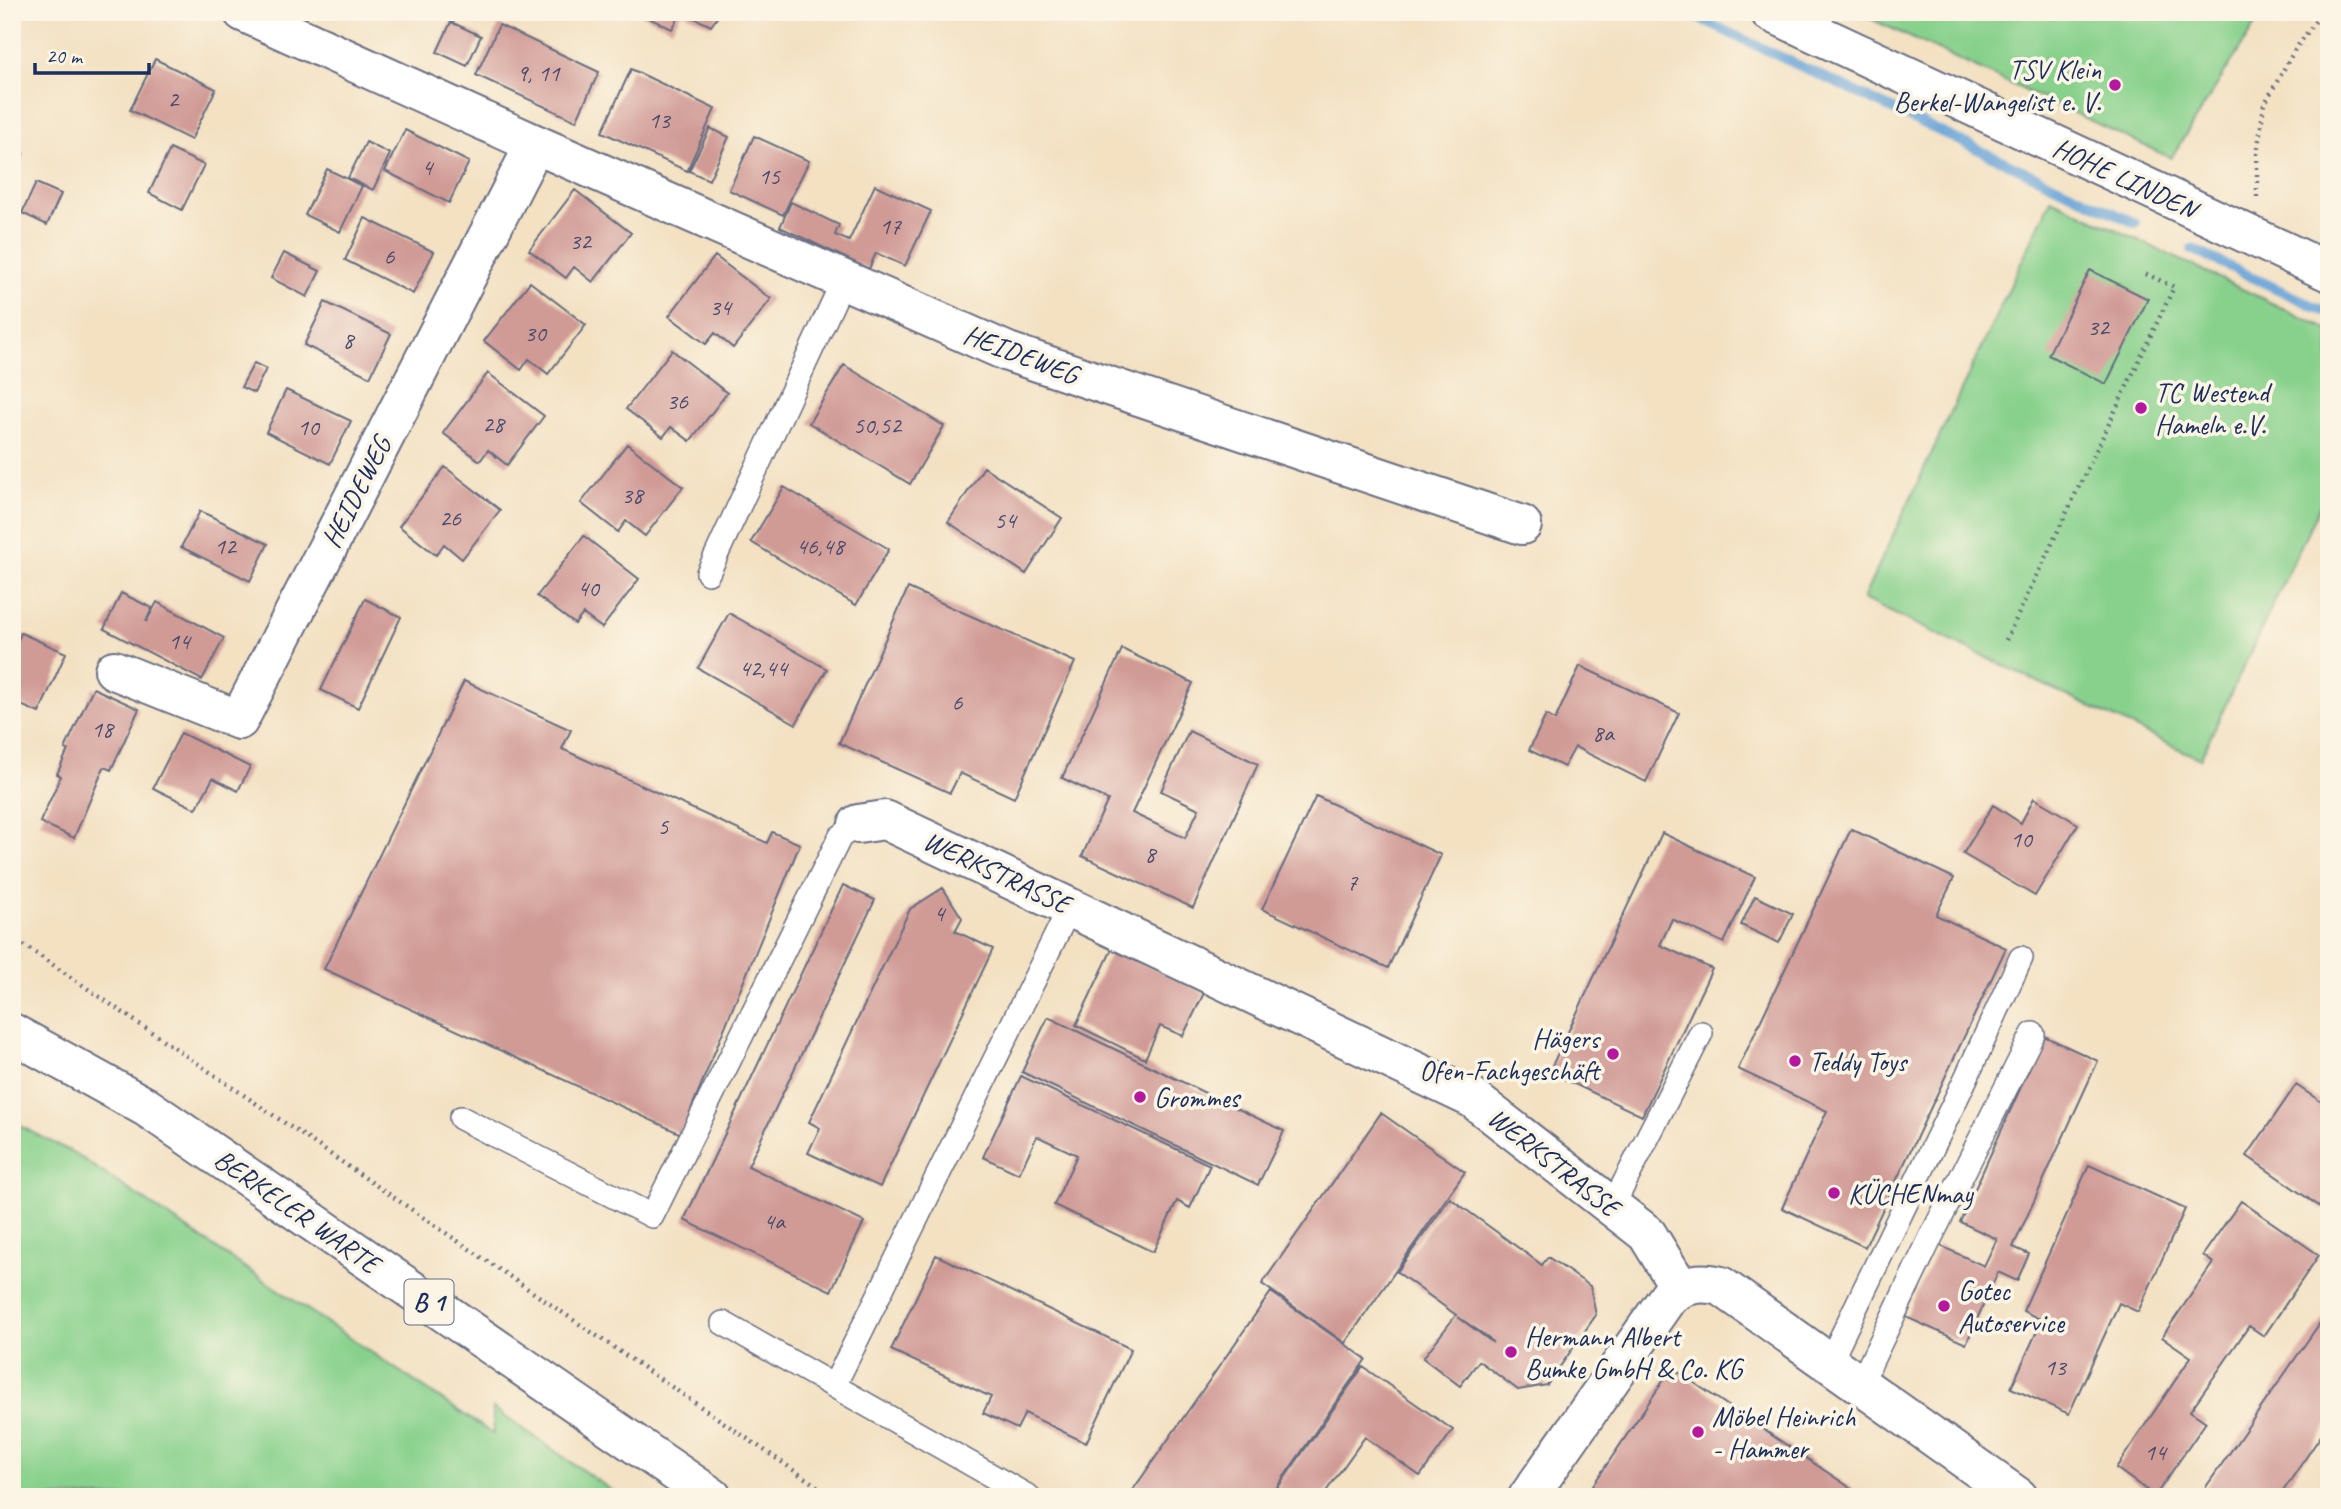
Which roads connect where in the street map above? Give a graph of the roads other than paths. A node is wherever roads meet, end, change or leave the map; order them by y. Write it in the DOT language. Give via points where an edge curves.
graph roads {
  1 [pos="243,12"];
  2 [pos="1769,12"];
  3 [pos="535,144"];
  4 [pos="2329,272"];
  5 [pos="844,279"];
  6 [pos="1522,525"];
  7 [pos="708,573"];
  8 [pos="114,670"];
  9 [pos="858,824"];
  10 [pos="1070,906"];
  11 [pos="2021,958"];
  12 [pos="12,1032"];
  13 [pos="1701,1033"];
  14 [pos="2033,1034"];
  15 [pos="461,1118"];
  16 [pos="1612,1207"];
  17 [pos="1680,1287"];
  18 [pos="723,1323"];
  19 [pos="1829,1363"];
  20 [pos="1860,1385"];
  21 [pos="834,1386"];
  22 [pos="712,1497"];
  23 [pos="1029,1497"];
  24 [pos="1528,1497"];
  25 [pos="2018,1497"];
  1 -- 3 [label="street, HEIDEWEG"];
  2 -- 4 [label="street, HOHE LINDEN"];
  3 -- 5 [label="street, HEIDEWEG"];
  3 -- 8 [label="street, HEIDEWEG" via="239,720"];
  5 -- 6 [label="street, HEIDEWEG" via="1008,352"];
  5 -- 7 [label="lane"];
  9 -- 10 [label="street, WERKSTRASSE" via="885,820"];
  9 -- 15 [label="lane, WERKSTRASSE" via="841,837 652,1216"];
  10 -- 16 [label="street, WERKSTRASSE" via="1472,1098"];
  10 -- 21 [label="lane"];
  11 -- 19 [label="lane"];
  12 -- 22 [label="street, BERKELER WARTE / B 1" via="146,1107"];
  13 -- 16 [label="lane"];
  14 -- 20 [label="lane"];
  16 -- 17 [label="street, WERKSTRASSE" via="1647,1234"];
  17 -- 19 [label="street" via="1704,1282 1721,1286"];
  17 -- 24 [label="street" via="1657,1311"];
  18 -- 21 [label="lane"];
  19 -- 20 [label="street"];
  20 -- 25 [label="street"];
  21 -- 23 [label="lane"];
}
